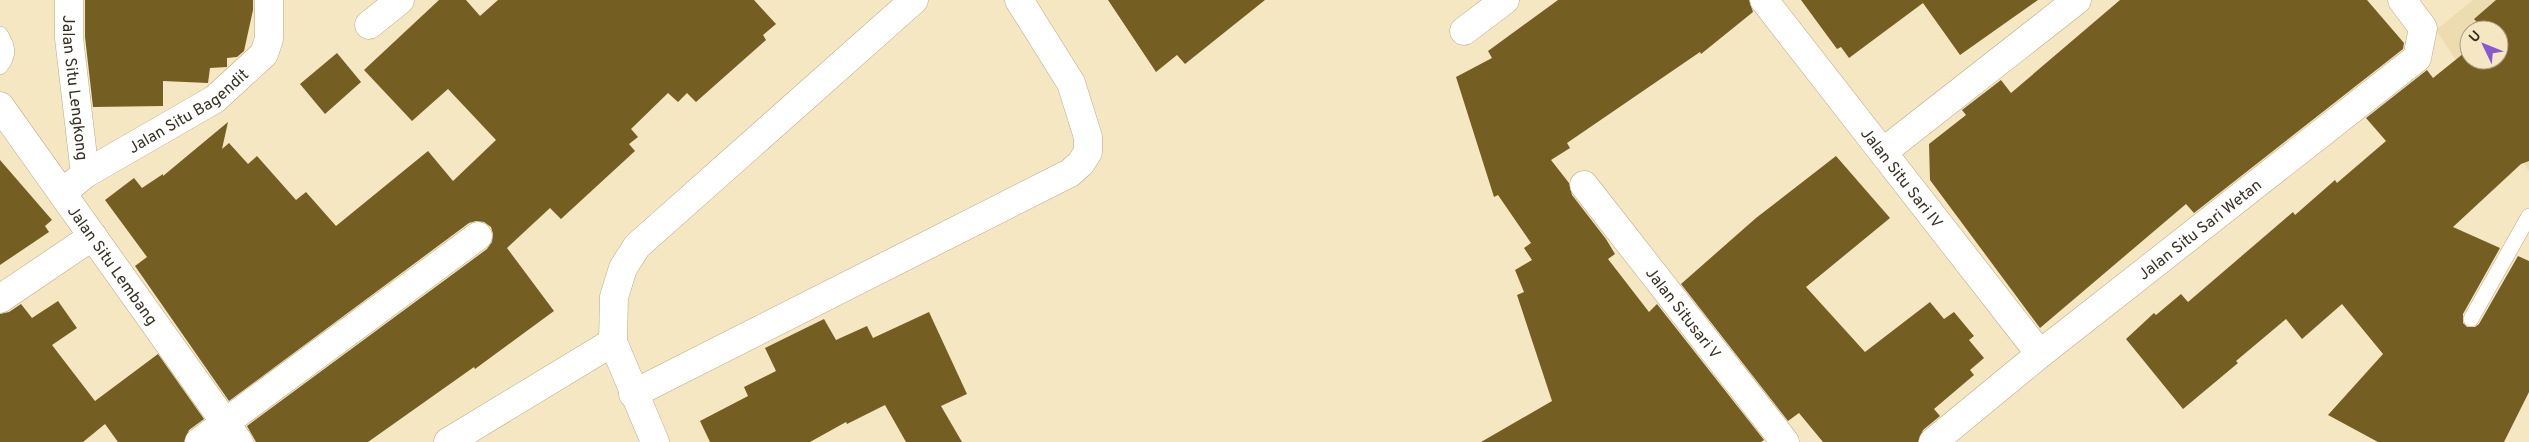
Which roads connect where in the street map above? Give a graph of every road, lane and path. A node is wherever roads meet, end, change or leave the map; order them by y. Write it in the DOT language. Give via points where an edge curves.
graph roads {
  1 [pos="69,0"];
  2 [pos="269,0"];
  3 [pos="400,0"];
  4 [pos="914,0"];
  5 [pos="1020,0"];
  6 [pos="1505,0"];
  7 [pos="1764,0"];
  8 [pos="2077,0"];
  9 [pos="2402,0"];
  10 [pos="369,25"];
  11 [pos="1464,32"];
  12 [pos="0,34"];
  13 [pos="0,67"];
  14 [pos="0,106"];
  15 [pos="1883,152"];
  16 [pos="85,174"];
  17 [pos="1584,185"];
  18 [pos="62,193"];
  19 [pos="2529,216"];
  20 [pos="93,236"];
  21 [pos="478,236"];
  22 [pos="0,299"];
  23 [pos="2471,319"];
  24 [pos="613,342"];
  25 [pos="2040,354"];
  26 [pos="633,394"];
  27 [pos="232,433"];
  28 [pos="199,442"];
  29 [pos="448,442"];
  30 [pos="654,442"];
  31 [pos="1784,442"];
  32 [pos="1933,442"];
  1 -- 16 [label="street, Jalan Situ Lengkong" via="69,38"];
  2 -- 16 [label="street, Jalan Situ Bagendit" via="269,39 264,54 215,99"];
  3 -- 10 [label="street"];
  4 -- 24 [label="street" via="637,246 623,268 614,297"];
  5 -- 26 [label="street" via="1071,83 1088,137 1088,152 1081,163 1070,173"];
  6 -- 11 [label="street"];
  7 -- 15 [label="street, Jalan Situ Sari IV"];
  8 -- 15 [label="street"];
  9 -- 25 [label="street, Jalan Situ Sari Wetan" via="2423,28 2417,58"];
  12 -- 13 [label="lane" via="7,46 6,59"];
  14 -- 18 [label="street, Jalan Situ Lembang"];
  15 -- 25 [label="street, Jalan Situ Sari IV"];
  16 -- 18 [label="street, Jalan Situ Bagendit"];
  17 -- 31 [label="street, Jalan Situsari V"];
  18 -- 20 [label="street, Jalan Situ Lembang"];
  19 -- 23 [label="lane"];
  20 -- 22 [label="street"];
  20 -- 27 [label="street, Jalan Situ Lembang"];
  21 -- 27 [label="street"];
  24 -- 26 [label="street"];
  24 -- 29 [label="street"];
  25 -- 32 [label="street, Jalan Situ Sari Wetan"];
  26 -- 30 [label="street"];
  27 -- 28 [label="street"];
}
